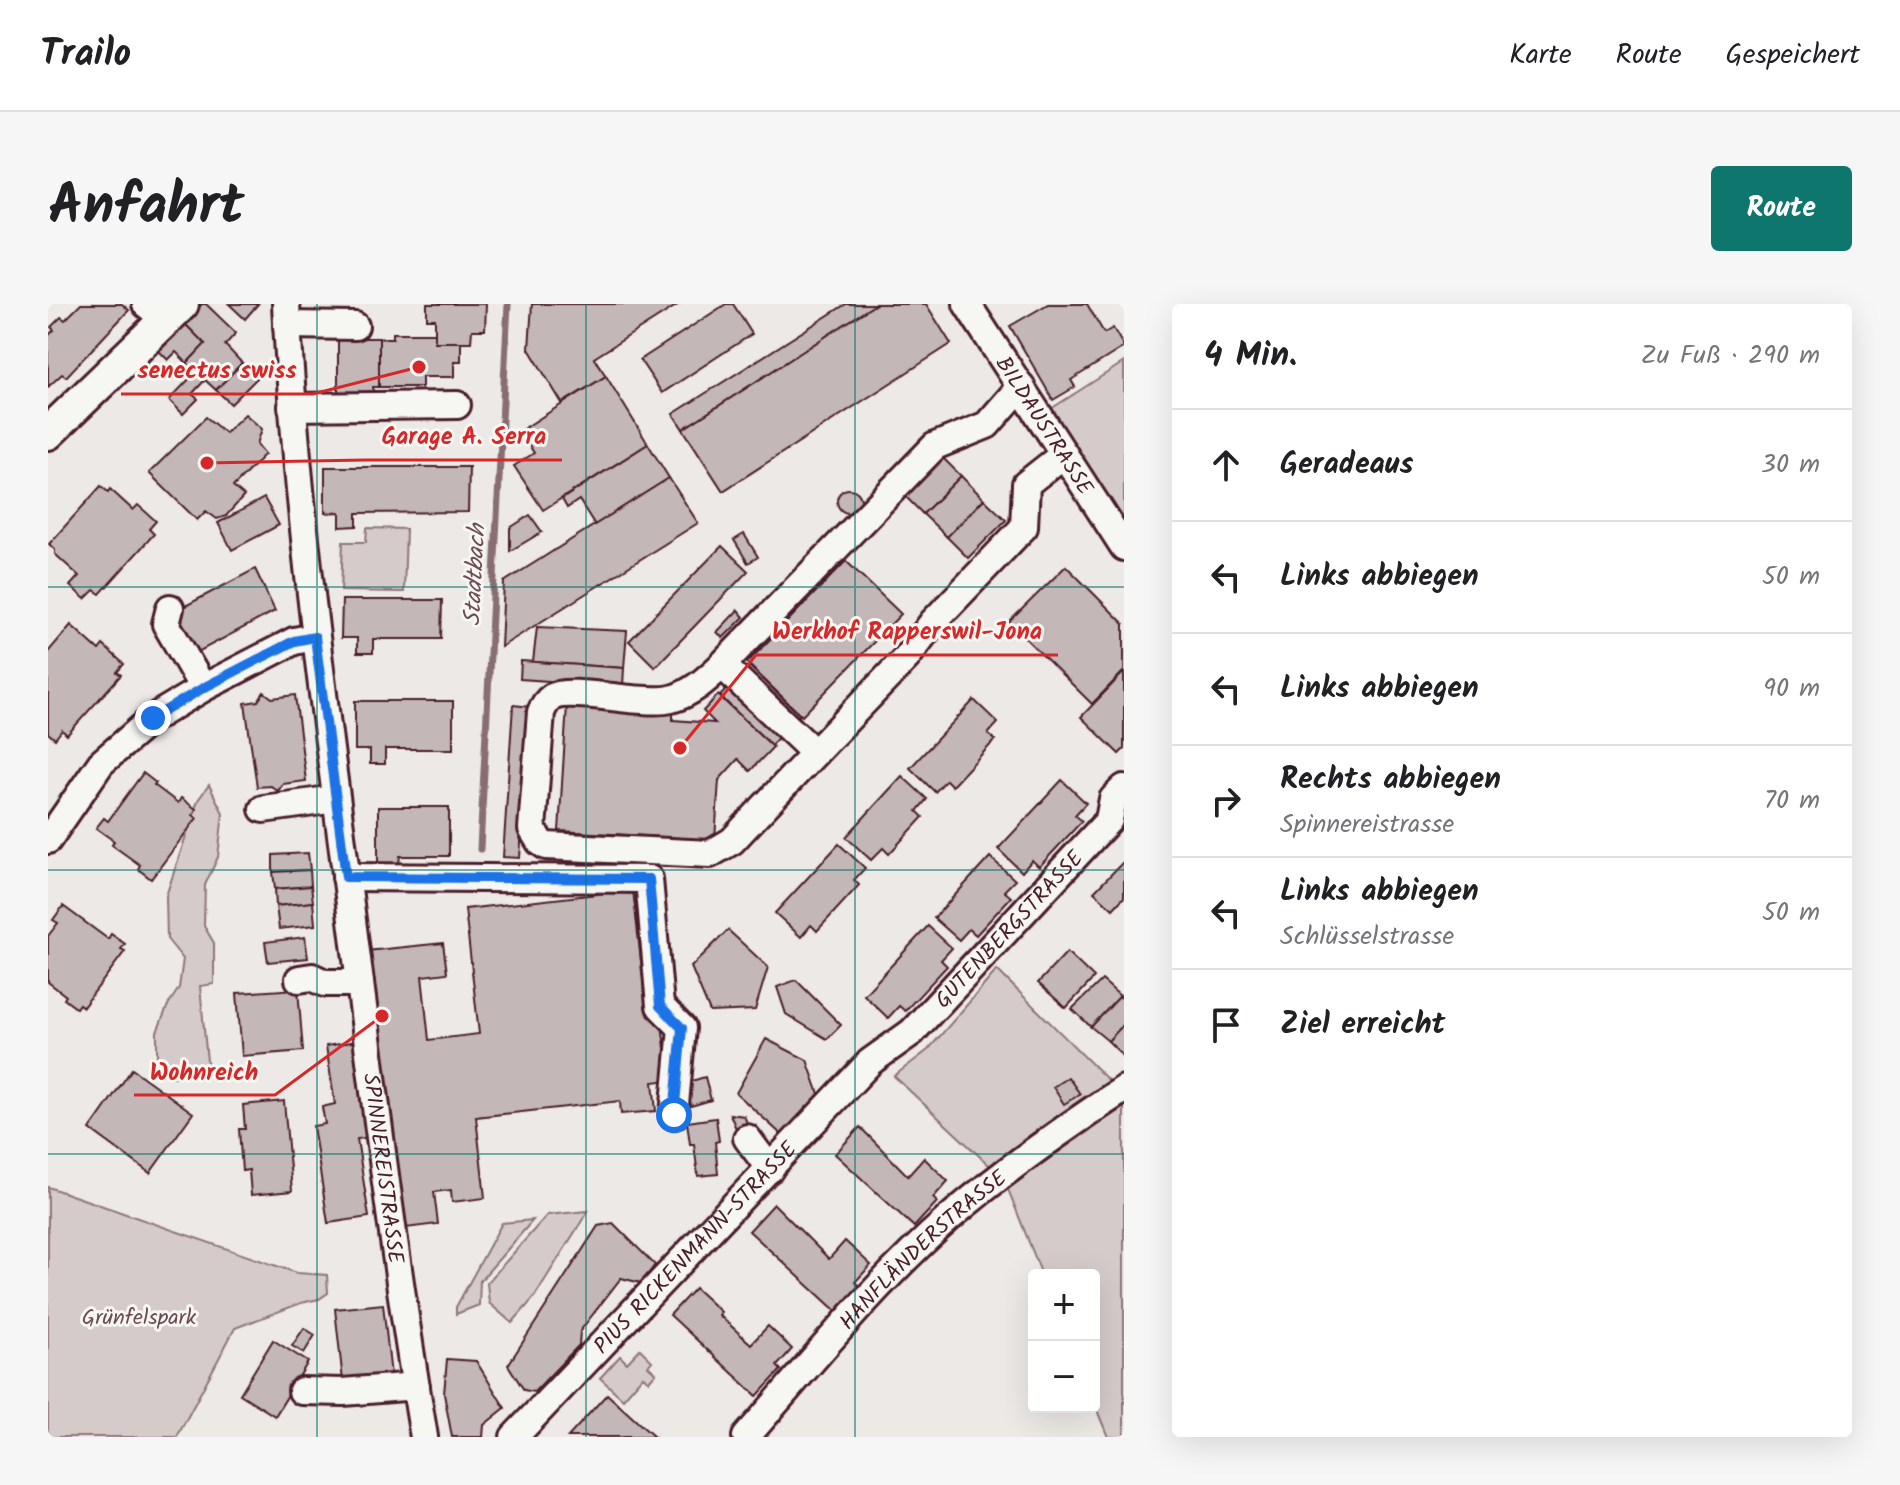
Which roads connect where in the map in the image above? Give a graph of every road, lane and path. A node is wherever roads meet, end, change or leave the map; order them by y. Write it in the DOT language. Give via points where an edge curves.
graph roads {
  1 [pos="967,304"];
  2 [pos="164,309"];
  3 [pos="287,314"];
  4 [pos="355,326"];
  5 [pos="1021,386"];
  6 [pos="457,405"];
  7 [pos="292,407"];
  8 [pos="48,433"];
  9 [pos="1064,454"];
  10 [pos="1124,547"];
  11 [pos="170,608"];
  12 [pos="315,637"];
  13 [pos="722,665"];
  14 [pos="203,688"];
  15 [pos="815,753"];
  16 [pos="1124,788"];
  17 [pos="336,799"];
  18 [pos="263,809"];
  19 [pos="48,840"];
  20 [pos="346,877"];
  21 [pos="299,979"];
  22 [pos="360,983"];
  23 [pos="876,1056"];
  24 [pos="1124,1089"];
  25 [pos="674,1115"];
  26 [pos="747,1138"];
  27 [pos="770,1169"];
  28 [pos="416,1386"];
  29 [pos="302,1391"];
  30 [pos="424,1437"];
  31 [pos="514,1437"];
  32 [pos="746,1437"];
  1 -- 5 [label="street, BILDAUSTRASSE"];
  2 -- 8 [label="main road"];
  3 -- 4 [label="street, SPINNEREISTRASSE"];
  3 -- 7 [label="street, SPINNEREISTRASSE"];
  5 -- 9 [label="street, BILDAUSTRASSE"];
  5 -- 13 [label="street" via="987,425 935,446"];
  6 -- 7 [label="street"];
  7 -- 12 [label="street, SPINNEREISTRASSE"];
  9 -- 10 [label="street, BILDAUSTRASSE"];
  9 -- 15 [label="street" via="1026,484 1024,527"];
  11 -- 14 [label="street" via="166,624"];
  12 -- 14 [label="street" via="294,641"];
  12 -- 17 [label="street, SPINNEREISTRASSE"];
  13 -- 15 [label="street"];
  13 -- 15 [label="street" via="687,694 669,700 562,694 547,700 541,712 532,821 540,842 710,854 732,841"];
  14 -- 19 [label="street" via="153,718 101,763"];
  16 -- 23 [label="street, GUTENBERGSTRASSE" via="1113,799 1109,820 912,1032"];
  17 -- 18 [label="street"];
  17 -- 20 [label="street, SPINNEREISTRASSE"];
  20 -- 22 [label="street, SPINNEREISTRASSE"];
  20 -- 25 [label="street" via="649,879 660,1006 682,1028"];
  21 -- 22 [label="street"];
  22 -- 28 [label="street, SPINNEREISTRASSE"];
  23 -- 27 [label="street, PIUS RICKENMANN-STRASSE"];
  24 -- 32 [label="street, HANFLÄNDERSTRASSE" via="1040,1144 947,1220"];
  26 -- 27 [label="street"];
  27 -- 31 [label="street, PIUS RICKENMANN-STRASSE"];
  28 -- 29 [label="street"];
  28 -- 30 [label="street, SPINNEREISTRASSE"];
}
